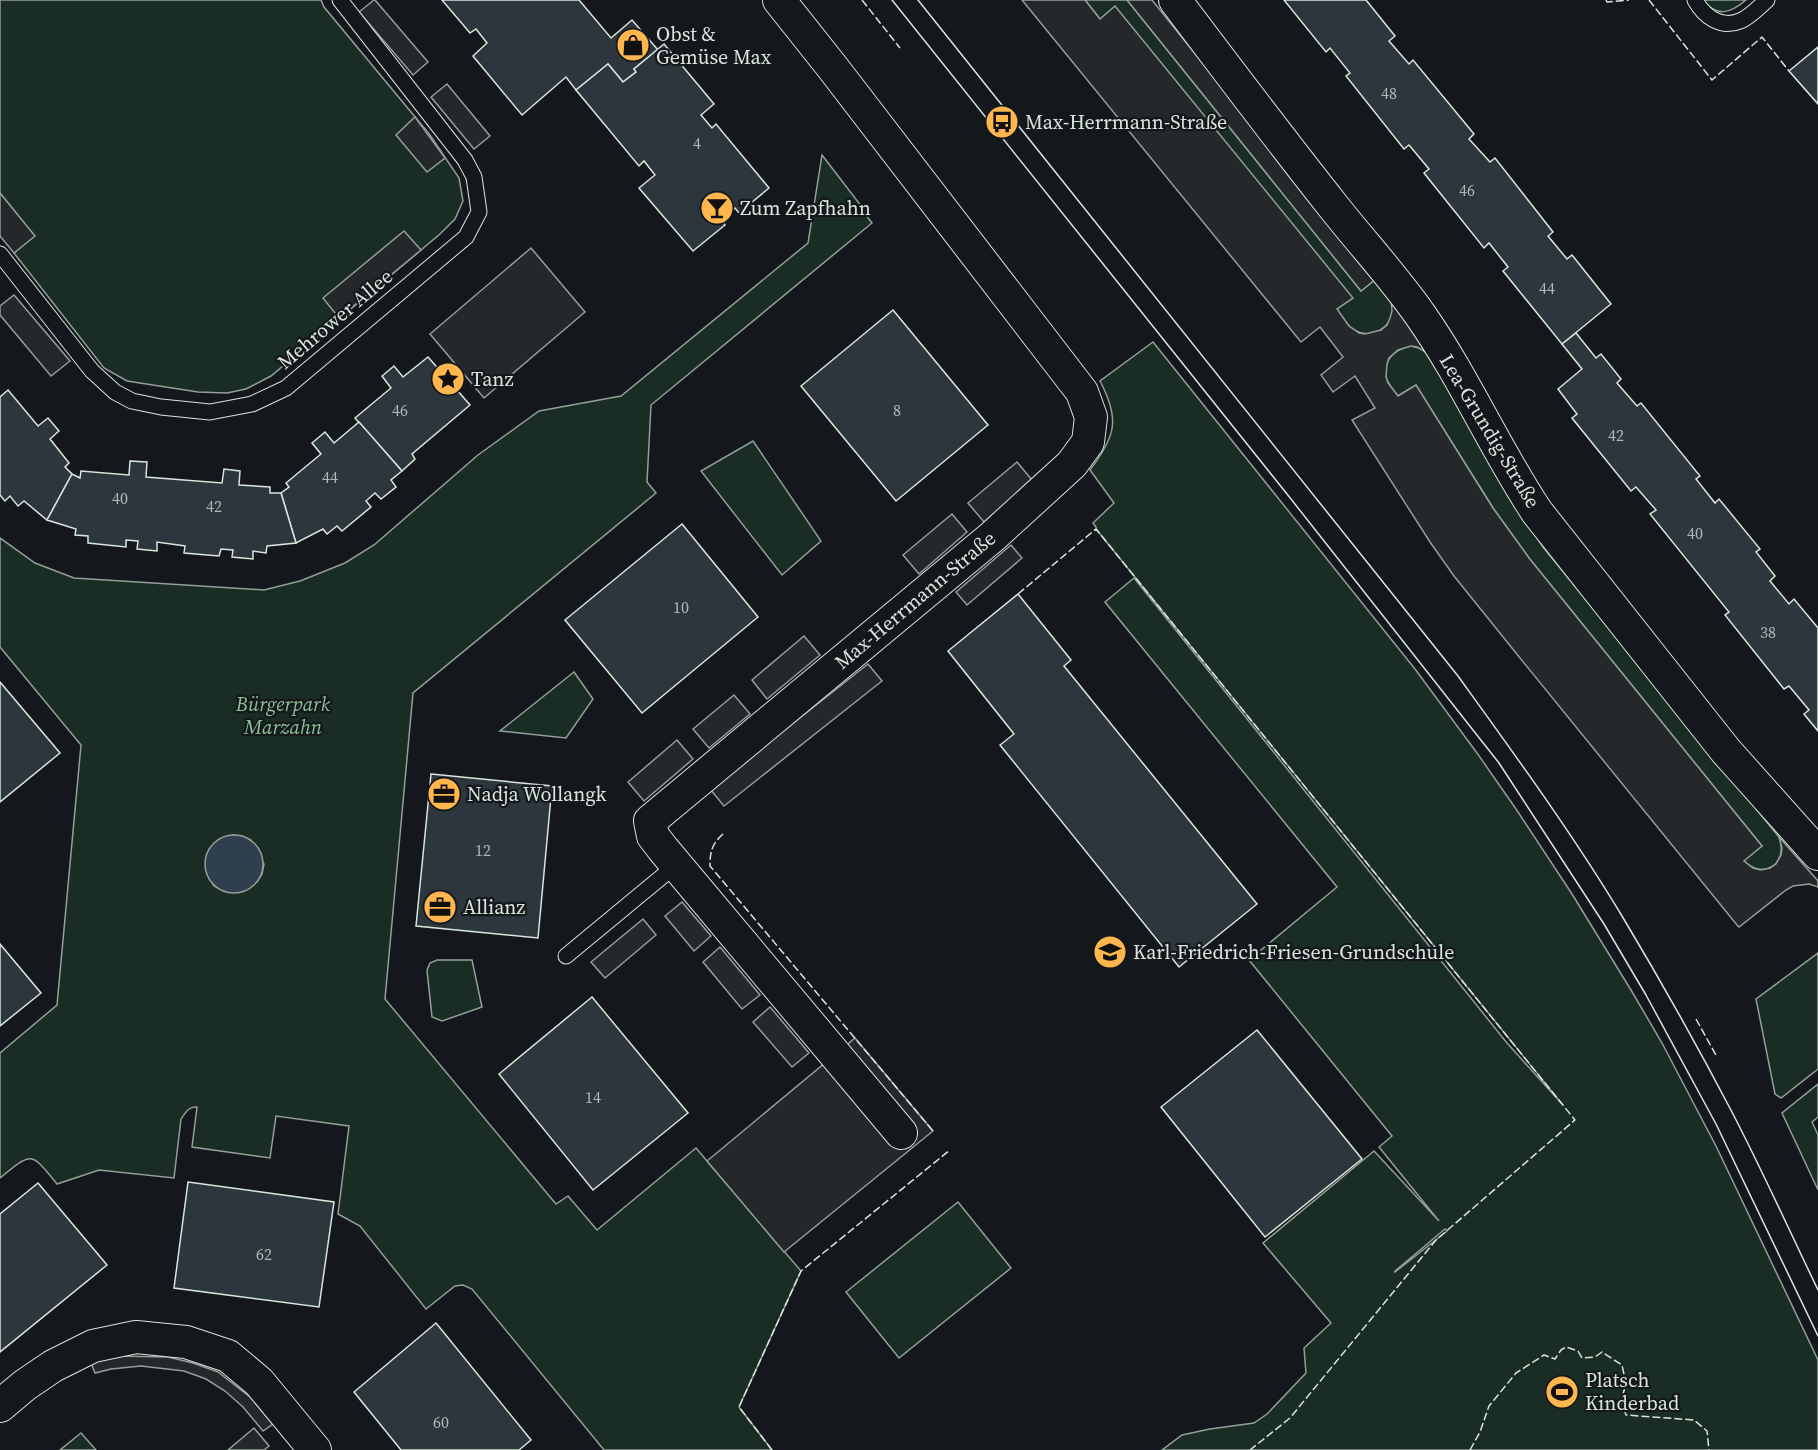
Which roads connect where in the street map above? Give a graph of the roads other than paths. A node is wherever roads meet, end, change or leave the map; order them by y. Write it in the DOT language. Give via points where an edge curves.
graph roads {
  1 [pos="340,0"];
  2 [pos="778,0"];
  3 [pos="1174,0"];
  4 [pos="1695,0"];
  5 [pos="1767,0"];
  6 [pos="0,254"];
  7 [pos="1818,854"];
  8 [pos="676,865"];
  9 [pos="566,956"];
  10 [pos="901,1133"];
  11 [pos="0,1406"];
  12 [pos="315,1450"];
  1 -- 6 [label="lane, Mehrower Allee" via="465,160 474,177 479,212 466,237 286,387 252,404 210,412 132,401 92,371"];
  2 -- 8 [label="street, Max-Herrmann-Straße" via="1082,392 1091,417 1089,434 1088,442 1072,464 992,537 650,821 653,836"];
  3 -- 7 [label="street, Lea-Grundig-Straße" via="1422,317 1537,512 1726,751"];
  4 -- 5 [label="lane" via="1702,12 1726,23 1739,21"];
  8 -- 9 [label="lane"];
  8 -- 10 [label="street, Max-Herrmann-Straße"];
  11 -- 12 [label="street" via="53,1366 93,1346 136,1337 186,1342 228,1356 259,1382"];
}
